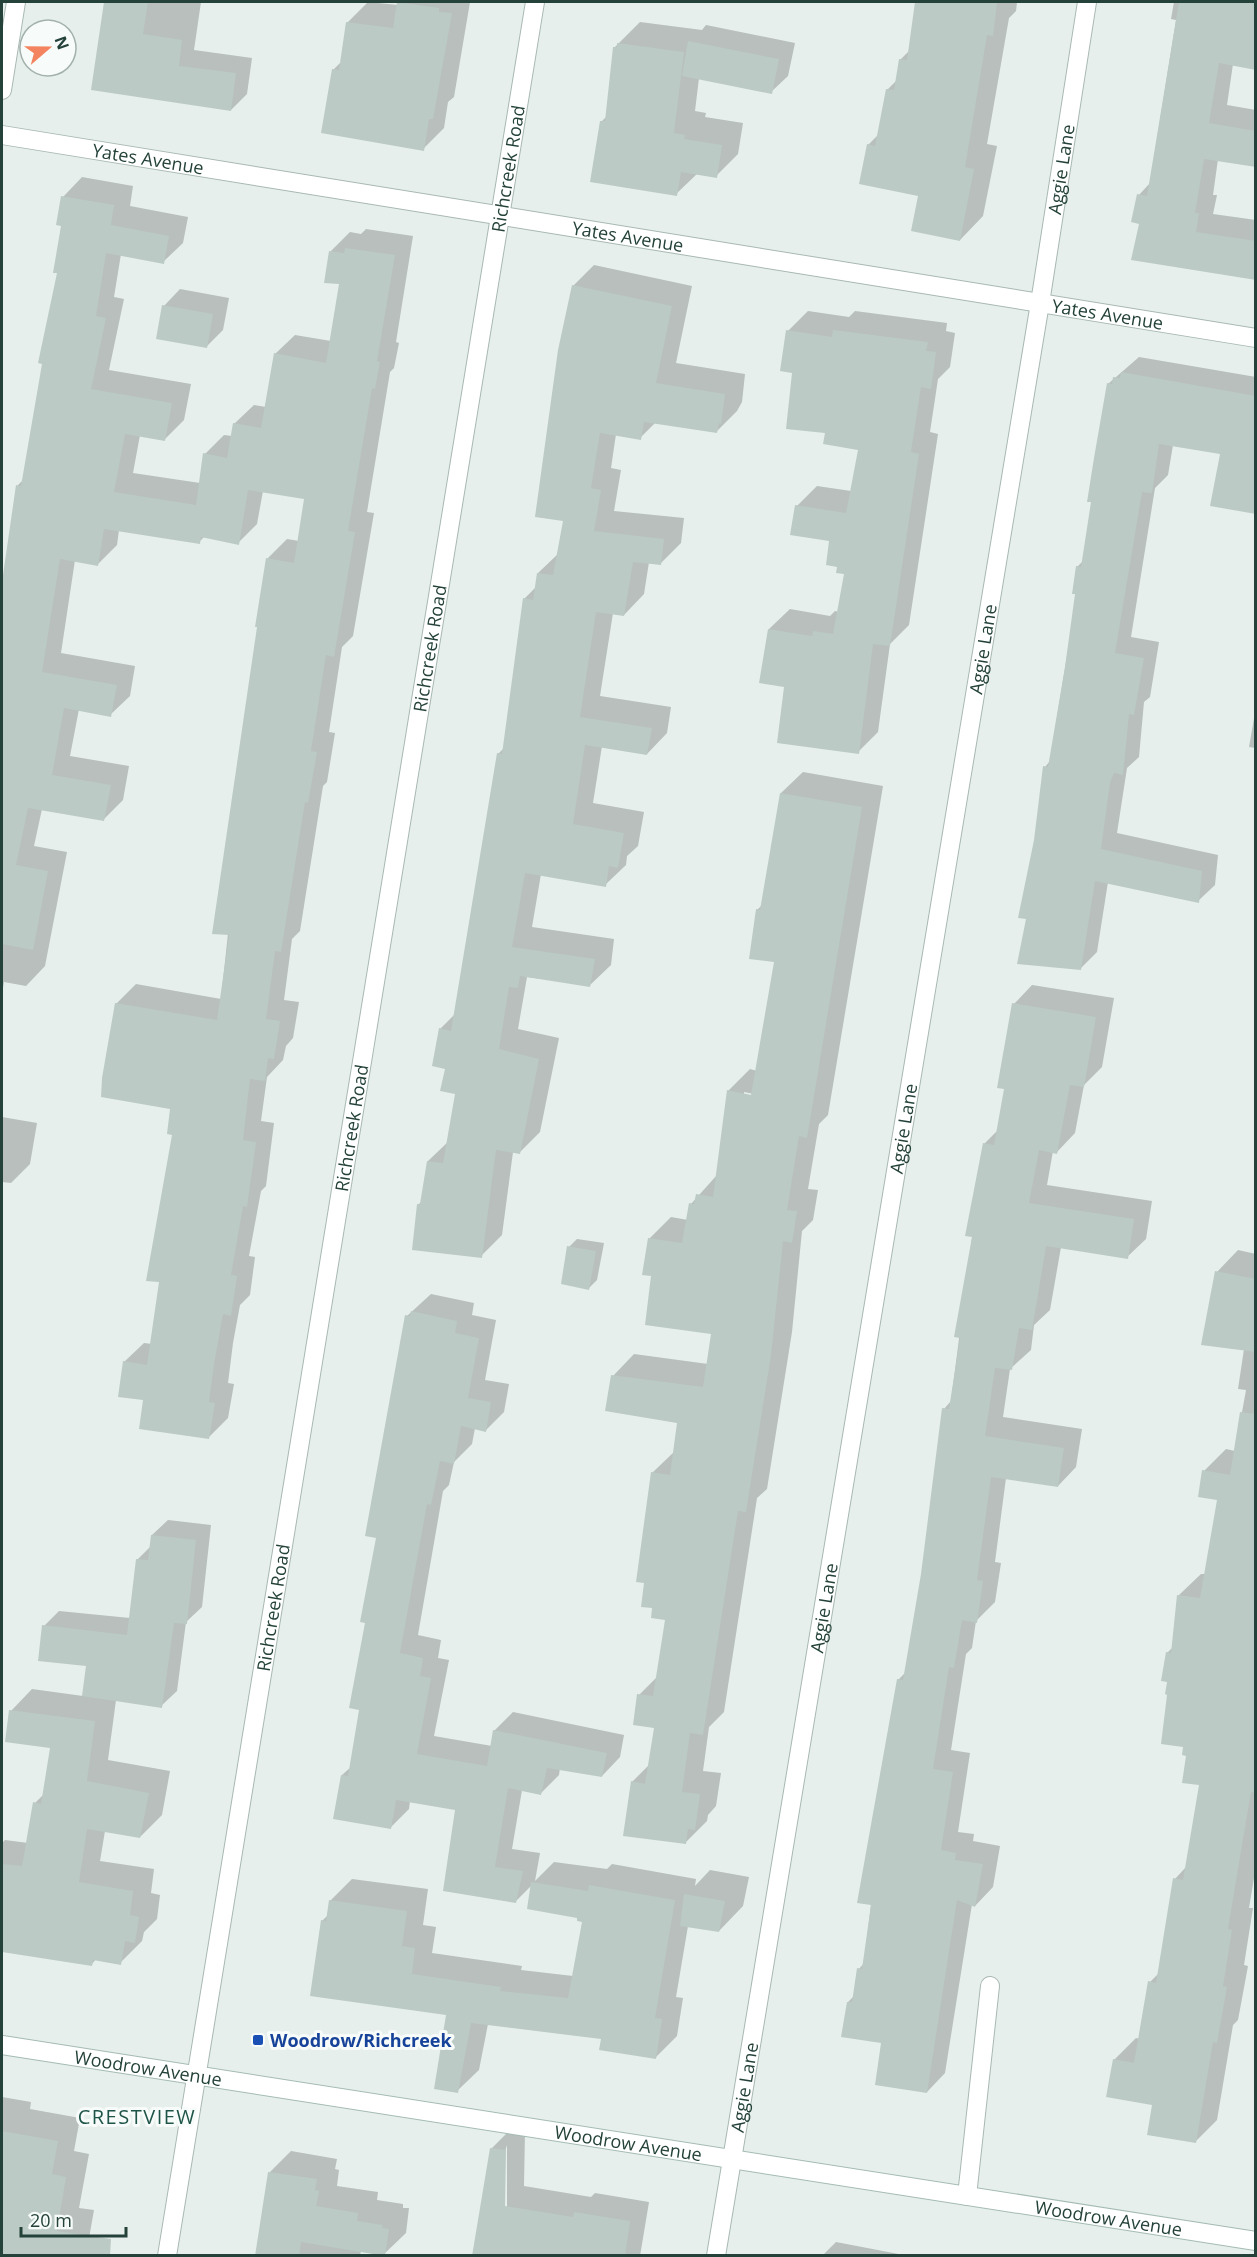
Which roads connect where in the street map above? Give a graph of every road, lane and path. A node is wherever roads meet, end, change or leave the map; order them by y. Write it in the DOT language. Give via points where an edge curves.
graph roads {
  1 [pos="16,2"];
  2 [pos="535,2"];
  3 [pos="1087,2"];
  4 [pos="2,90"];
  5 [pos="2,135"];
  6 [pos="501,215"];
  7 [pos="1040,303"];
  8 [pos="1256,338"];
  9 [pos="990,1986"];
  10 [pos="2,2045"];
  11 [pos="197,2076"];
  12 [pos="732,2158"];
  13 [pos="967,2196"];
  14 [pos="1256,2241"];
  15 [pos="167,2256"];
  16 [pos="716,2256"];
  1 -- 4 [label="street"];
  2 -- 6 [label="street, Richcreek Road"];
  3 -- 7 [label="street, Aggie Lane"];
  5 -- 6 [label="street, Yates Avenue"];
  6 -- 7 [label="street, Yates Avenue"];
  6 -- 11 [label="street, Richcreek Road"];
  7 -- 8 [label="street, Yates Avenue"];
  7 -- 12 [label="street, Aggie Lane"];
  9 -- 13 [label="street"];
  10 -- 11 [label="street, Woodrow Avenue"];
  11 -- 12 [label="street, Woodrow Avenue"];
  11 -- 15 [label="street, Richcreek Road"];
  12 -- 13 [label="street, Woodrow Avenue"];
  12 -- 16 [label="street, Aggie Lane"];
  13 -- 14 [label="street, Woodrow Avenue"];
}
